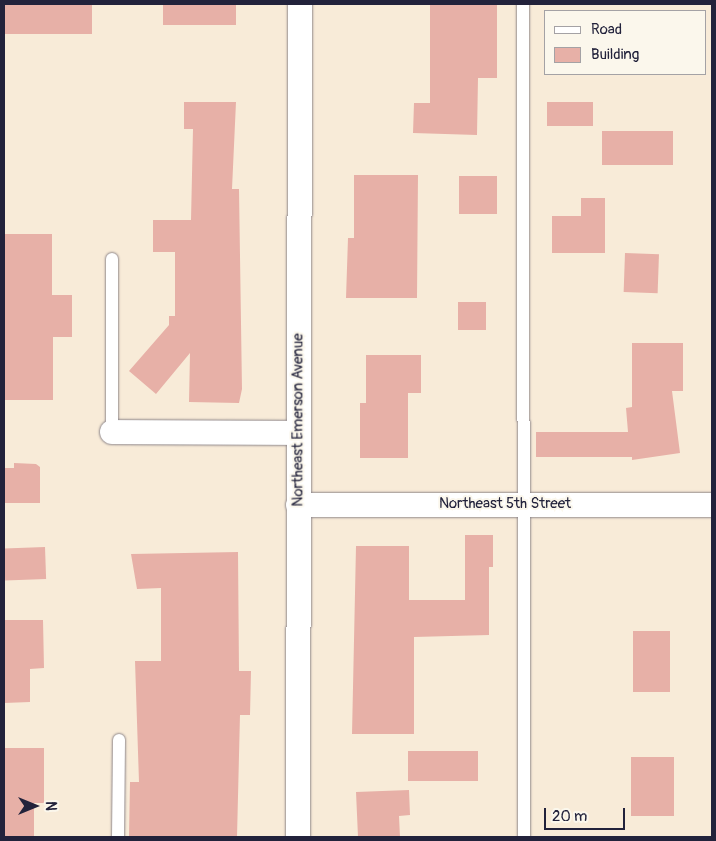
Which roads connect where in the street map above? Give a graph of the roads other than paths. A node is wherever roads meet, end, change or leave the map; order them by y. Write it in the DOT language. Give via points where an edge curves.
graph roads {
  1 [pos="300,4"];
  2 [pos="523,4"];
  3 [pos="112,259"];
  4 [pos="112,432"];
  5 [pos="298,433"];
  6 [pos="523,503"];
  7 [pos="298,505"];
  8 [pos="712,505"];
  9 [pos="119,740"];
  10 [pos="118,837"];
  11 [pos="298,837"];
  12 [pos="524,837"];
  1 -- 5 [label="street, Northeast Emerson Avenue"];
  2 -- 6 [label="lane"];
  3 -- 4 [label="lane"];
  4 -- 5 [label="street"];
  5 -- 7 [label="street, Northeast Emerson Avenue"];
  6 -- 7 [label="street, Northeast 5th Street"];
  6 -- 8 [label="street, Northeast 5th Street"];
  6 -- 12 [label="lane"];
  7 -- 11 [label="street, Northeast Emerson Avenue"];
  9 -- 10 [label="lane"];
}
